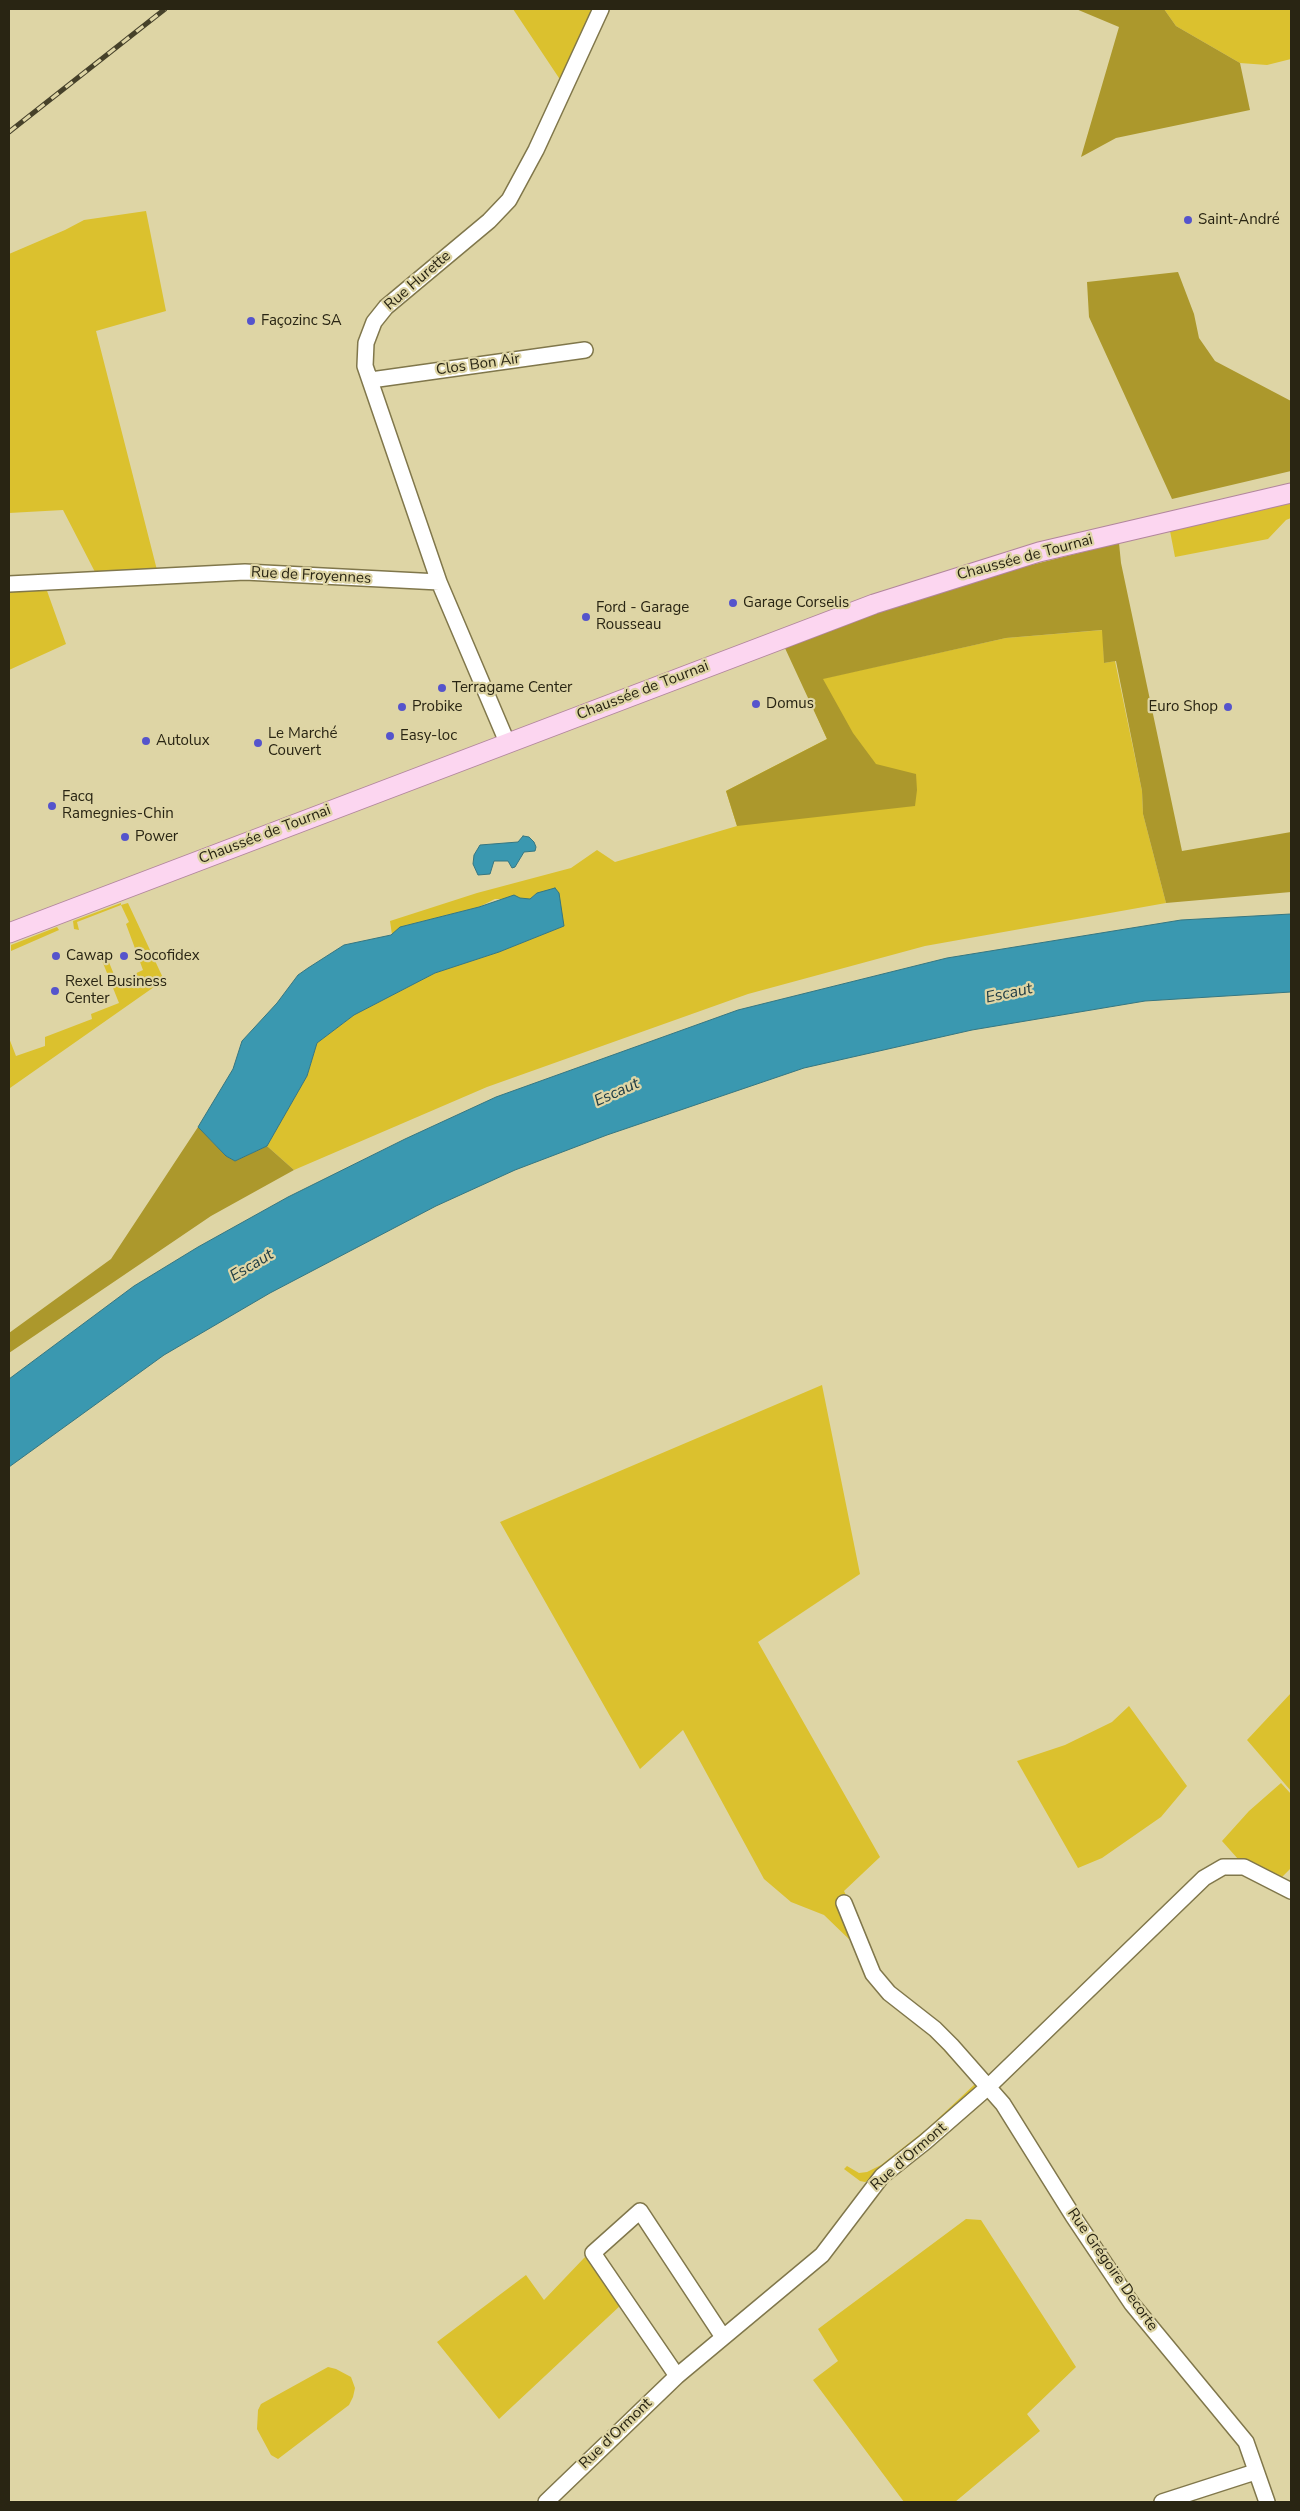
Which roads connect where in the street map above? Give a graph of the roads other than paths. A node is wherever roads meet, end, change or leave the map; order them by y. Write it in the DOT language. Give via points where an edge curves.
graph roads {
  1 [pos="601,9"];
  2 [pos="584,350"];
  3 [pos="371,380"];
  4 [pos="1291,483"];
  5 [pos="1291,493"];
  6 [pos="439,582"];
  7 [pos="9,584"];
  8 [pos="504,738"];
  9 [pos="9,922"];
  10 [pos="9,933"];
  11 [pos="1291,1891"];
  12 [pos="844,1902"];
  13 [pos="987,2088"];
  14 [pos="723,2337"];
  15 [pos="677,2376"];
  16 [pos="1255,2472"];
  17 [pos="546,2502"];
  18 [pos="1162,2502"];
  19 [pos="1267,2502"];
  1 -- 3 [label="street, Rue Hurette" via="536,150 509,200 489,221 401,294 374,322 366,343 365,366"];
  2 -- 3 [label="street, Clos Bon Air"];
  3 -- 6 [label="street, Rue Hurette"];
  4 -- 8 [label="main road, Chaussée de Tournai" via="993,554 862,597"];
  5 -- 8 [label="main road, Chaussée de Tournai" via="1057,547 933,584"];
  6 -- 7 [label="street, Rue de Froyennes" via="245,572"];
  6 -- 8 [label="street"];
  8 -- 9 [label="main road, Chaussée de Tournai"];
  8 -- 10 [label="main road, Chaussée de Tournai"];
  11 -- 13 [label="street, Rue d'Ormont" via="1244,1867 1232,1865 1214,1871"];
  12 -- 13 [label="street, Rue Grégoire Decorte" via="873,1974 888,1993 951,2045"];
  13 -- 14 [label="street, Rue d'Ormont" via="882,2176 822,2255"];
  13 -- 16 [label="street, Rue Grégoire Decorte" via="1003,2104 1132,2304 1246,2442"];
  14 -- 15 [label="street, Rue d'Ormont"];
  14 -- 15 [label="street" via="640,2211 593,2253"];
  15 -- 17 [label="street, Rue d'Ormont"];
  16 -- 18 [label="street"];
  16 -- 19 [label="street, Rue Grégoire Decorte"];
}
